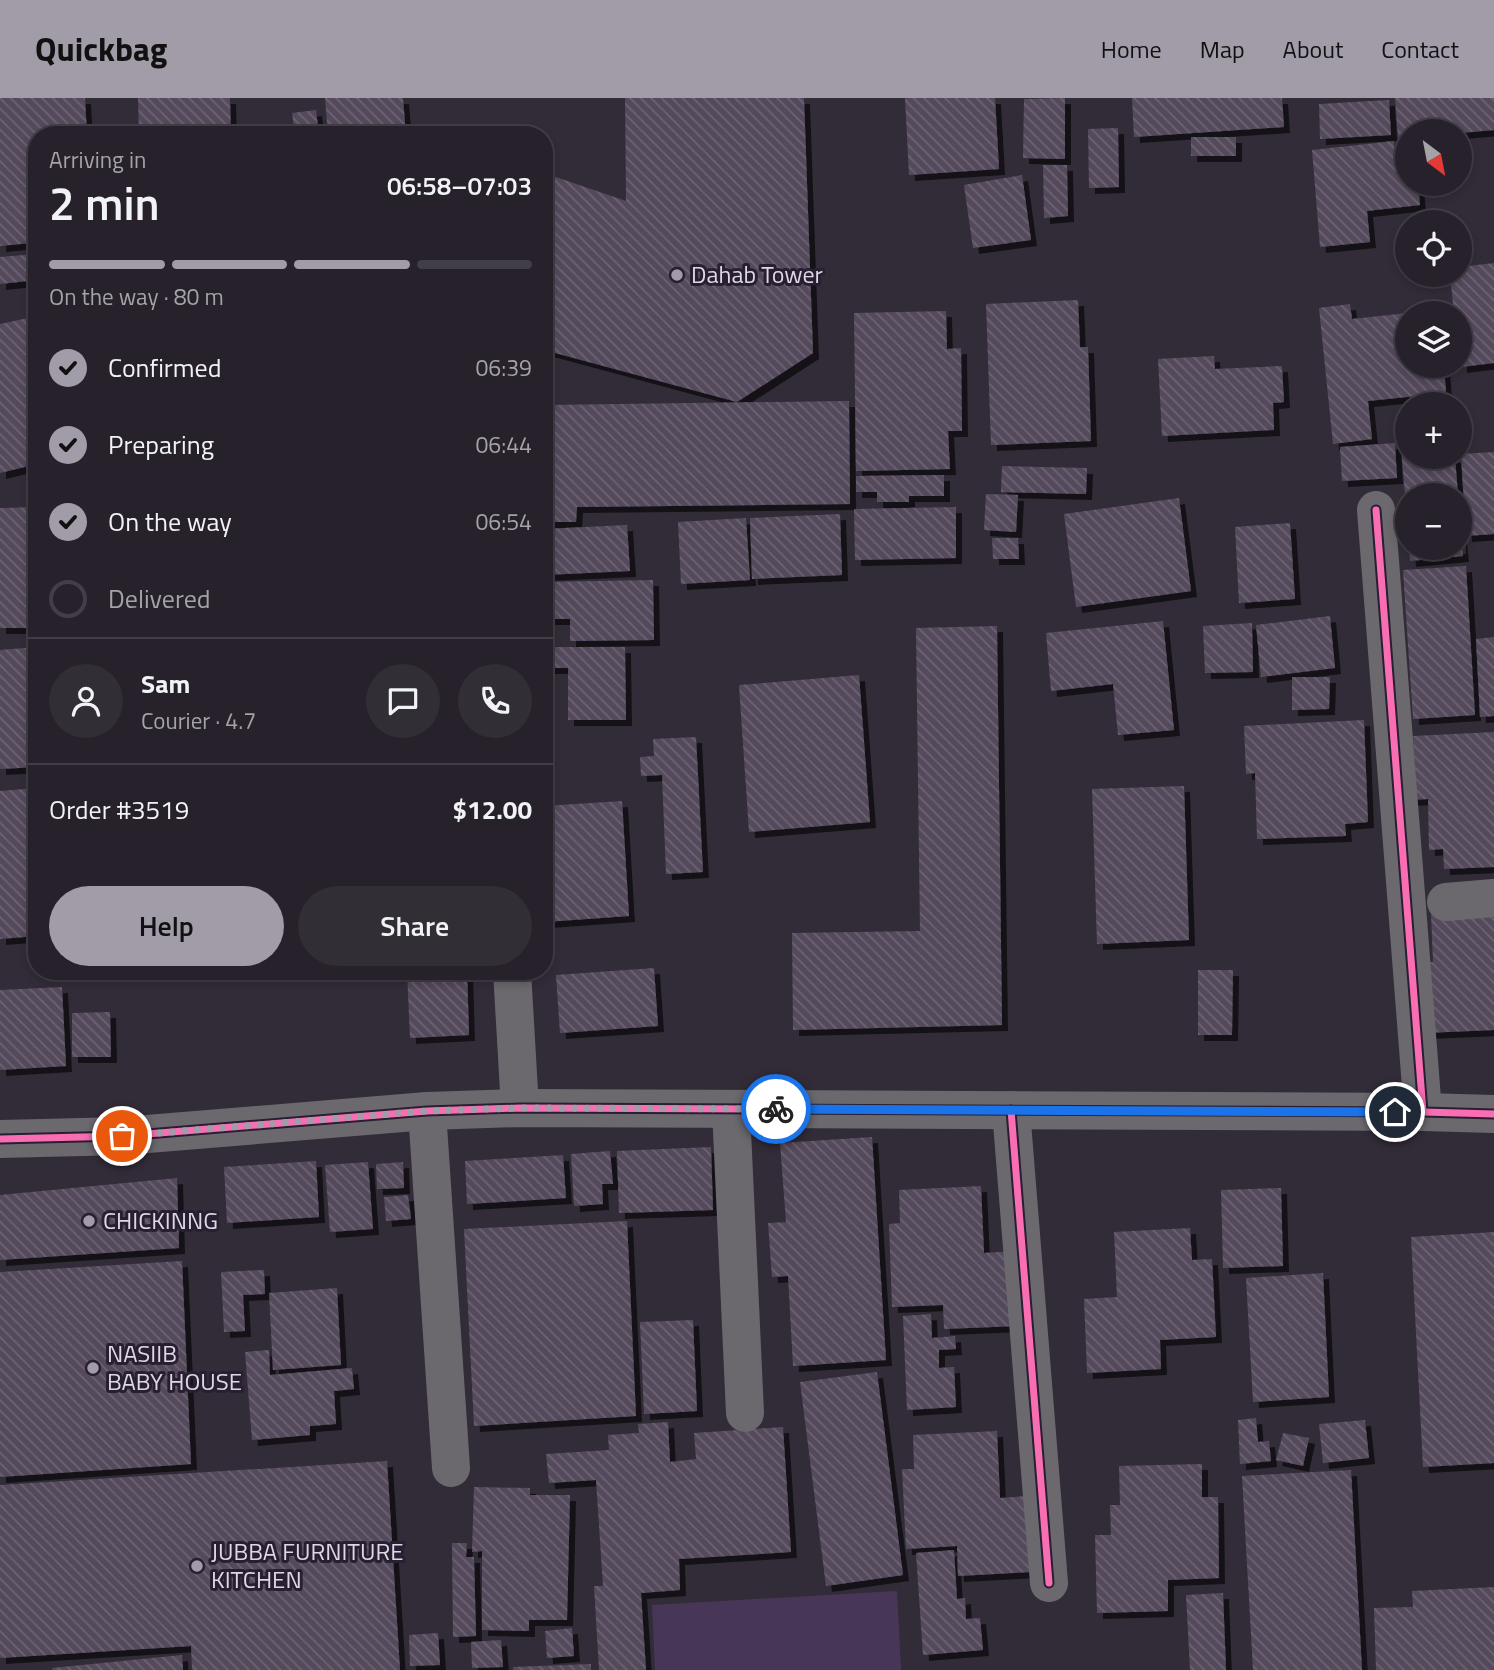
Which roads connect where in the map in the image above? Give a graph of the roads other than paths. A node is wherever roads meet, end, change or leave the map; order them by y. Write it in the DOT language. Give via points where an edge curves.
graph roads {
  1 [pos="1376,510"];
  2 [pos="1494,898"];
  3 [pos="1446,902"];
  4 [pos="513,980"];
  5 [pos="520,1108"];
  6 [pos="731,1109"];
  7 [pos="1011,1110"];
  8 [pos="427,1111"];
  9 [pos="1423,1112"];
  10 [pos="1494,1114"];
  11 [pos="0,1139"];
  12 [pos="745,1413"];
  13 [pos="451,1468"];
  14 [pos="1049,1583"];
  1 -- 9 [label="street"];
  2 -- 3 [label="street"];
  4 -- 5 [label="street"];
  5 -- 6 [label="street"];
  5 -- 8 [label="street"];
  6 -- 7 [label="street"];
  6 -- 12 [label="street"];
  7 -- 9 [label="street"];
  7 -- 14 [label="street"];
  8 -- 11 [label="street" via="122,1136"];
  8 -- 13 [label="street"];
  9 -- 10 [label="street"];
}
